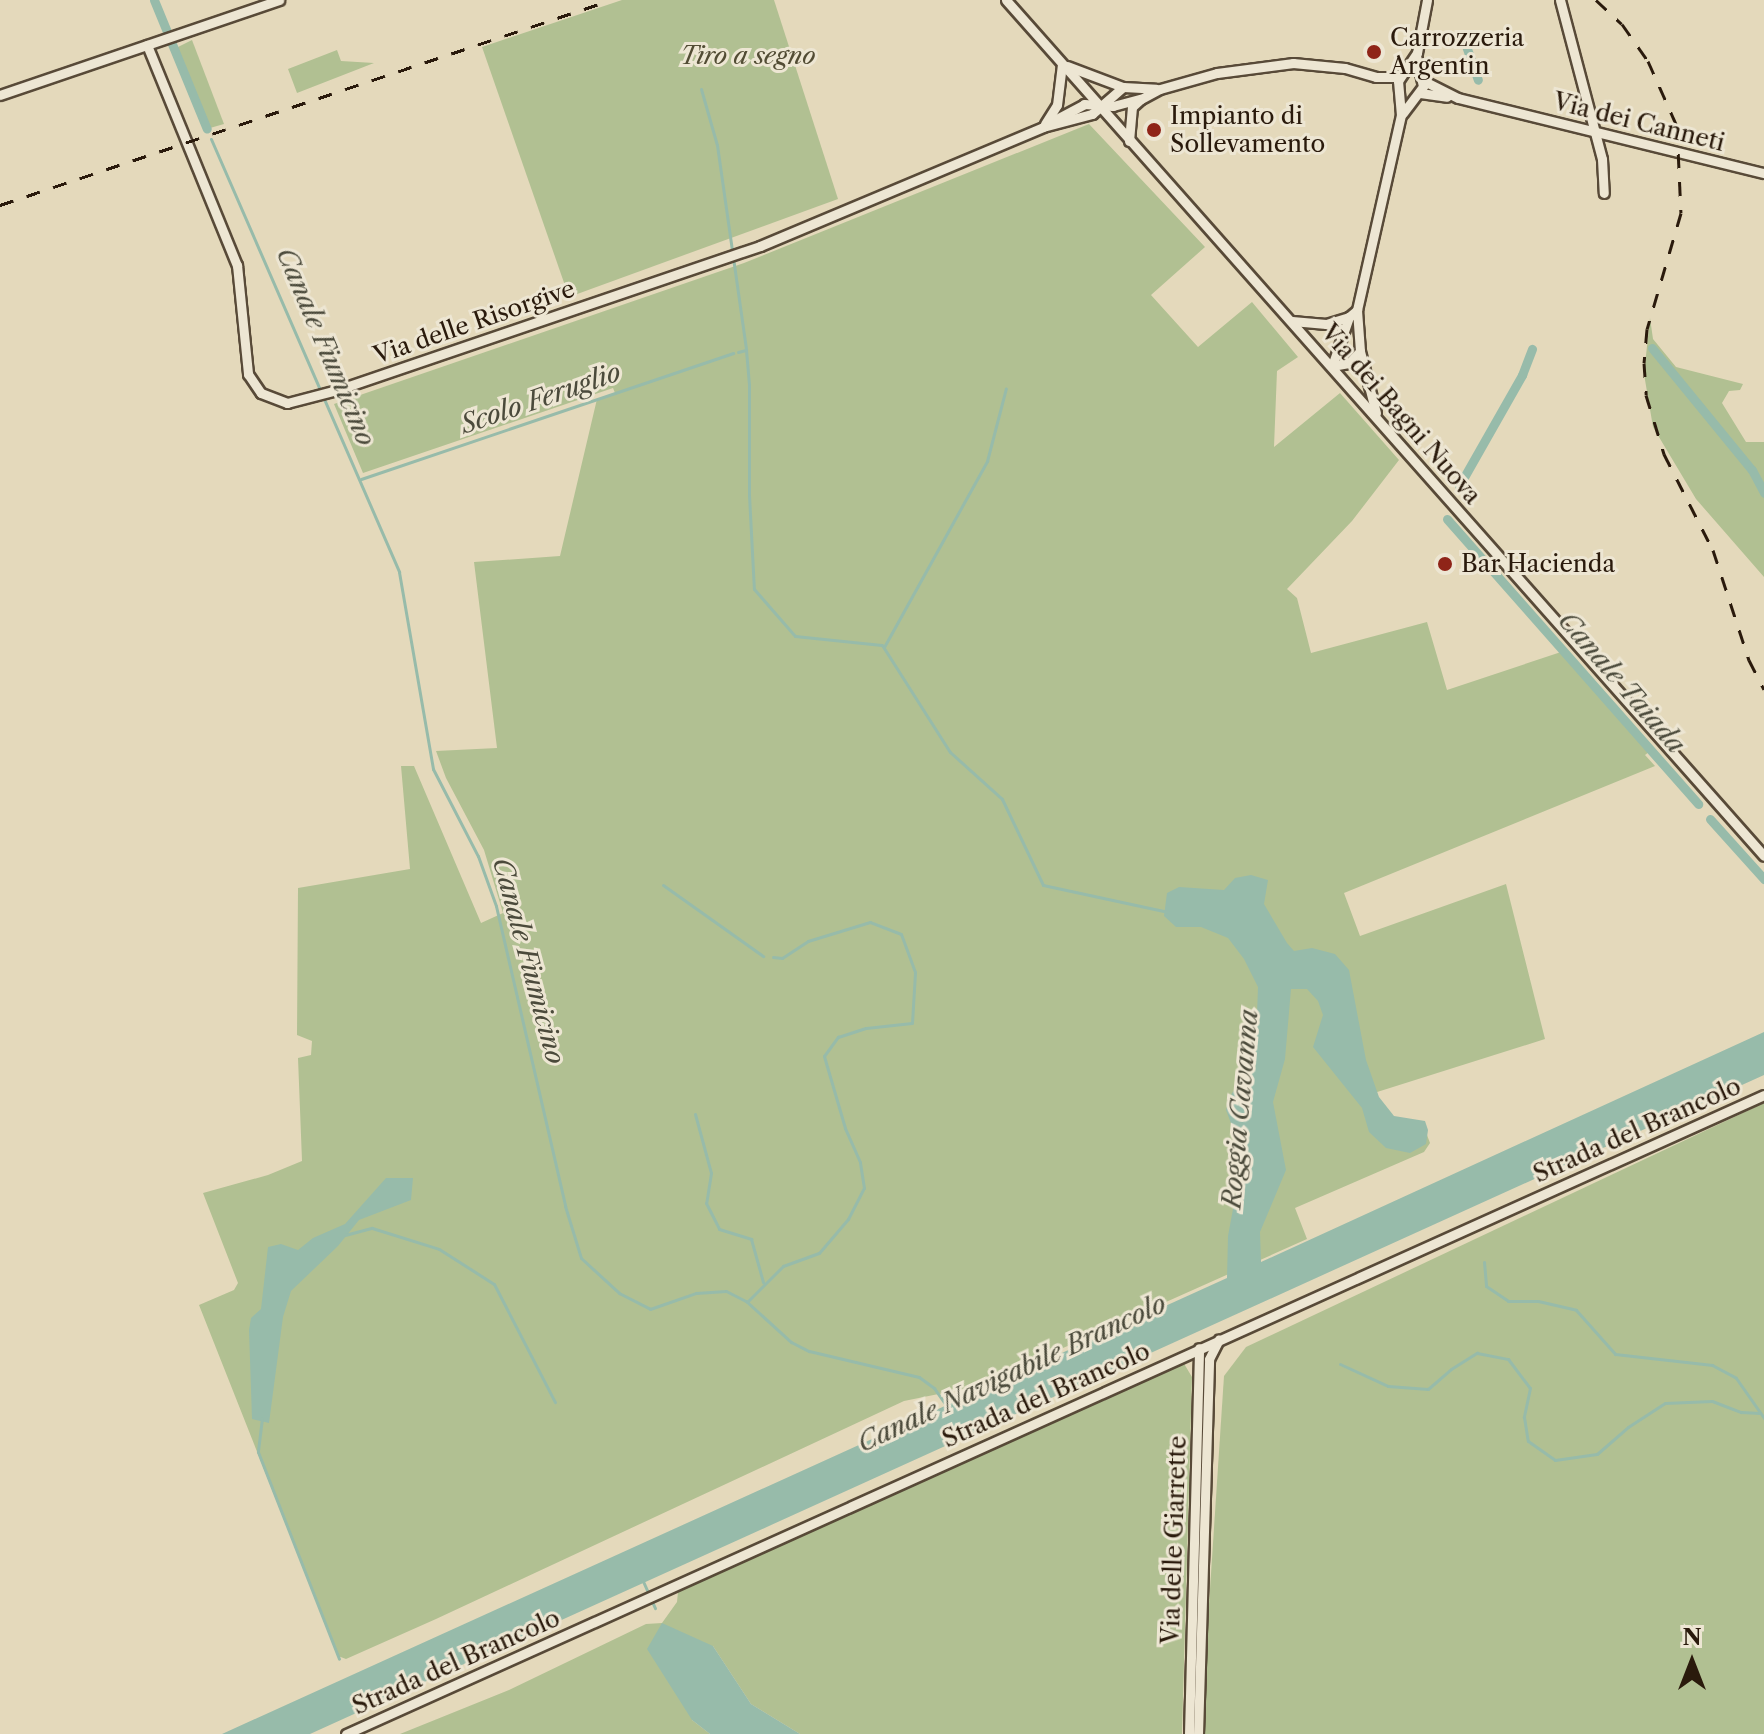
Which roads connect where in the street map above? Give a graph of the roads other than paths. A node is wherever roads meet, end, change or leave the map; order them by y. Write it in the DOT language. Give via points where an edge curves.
graph roads {
  1 [pos="279,0"];
  2 [pos="1006,0"];
  3 [pos="1427,0"];
  4 [pos="1560,0"];
  5 [pos="147,45"];
  6 [pos="1417,53"];
  7 [pos="1062,64"];
  8 [pos="1403,75"];
  9 [pos="1376,77"];
  10 [pos="1421,78"];
  11 [pos="1123,87"];
  12 [pos="1160,89"];
  13 [pos="1400,92"];
  14 [pos="0,95"];
  15 [pos="1416,95"];
  16 [pos="1458,98"];
  17 [pos="1141,99"];
  18 [pos="1099,106"];
  19 [pos="1399,123"];
  20 [pos="1043,127"];
  21 [pos="1595,131"];
  22 [pos="1129,141"];
  23 [pos="1764,173"];
  24 [pos="1604,193"];
  25 [pos="1353,313"];
  26 [pos="1292,321"];
  27 [pos="1360,351"];
  28 [pos="1332,366"];
  29 [pos="1377,418"];
  30 [pos="1764,856"];
  31 [pos="1764,1095"];
  32 [pos="1214,1341"];
  33 [pos="1199,1348"];
  34 [pos="1186,1354"];
  35 [pos="1204,1361"];
  36 [pos="346,1734"];
  37 [pos="1189,1734"];
  38 [pos="1198,1734"];
  1 -- 5 [label="street"];
  2 -- 7 [label="street, Via dei Bagni Nuova"];
  3 -- 6 [label="street"];
  4 -- 21 [label="street"];
  5 -- 14 [label="street"];
  5 -- 20 [label="street, Via delle Risorgive" via="237,265 248,374 254,386 287,403 760,246"];
  6 -- 8 [label="street"];
  6 -- 10 [label="street"];
  7 -- 11 [label="street"];
  7 -- 18 [label="street, Via dei Bagni Nuova"];
  7 -- 20 [label="street" via="1057,105"];
  8 -- 9 [label="street"];
  8 -- 10 [label="street, Via dei Canneti"];
  8 -- 13 [label="street"];
  9 -- 12 [label="street" via="1293,63 1239,69"];
  9 -- 13 [label="street"];
  10 -- 15 [label="street"];
  10 -- 16 [label="street, Via dei Canneti"];
  11 -- 12 [label="street"];
  11 -- 18 [label="street"];
  12 -- 17 [label="street"];
  13 -- 15 [label="street, Via dei Canneti"];
  13 -- 19 [label="street"];
  15 -- 16 [label="street, Via dei Canneti"];
  15 -- 19 [label="street"];
  16 -- 21 [label="street, Via dei Canneti"];
  17 -- 18 [label="street"];
  17 -- 22 [label="street" via="1132,107"];
  18 -- 20 [label="street, Via delle Risorgive" via="1084,104"];
  18 -- 22 [label="street, Via dei Bagni Nuova"];
  19 -- 25 [label="street"];
  21 -- 23 [label="street, Via dei Canneti"];
  21 -- 24 [label="street" via="1606,177"];
  22 -- 26 [label="street, Via dei Bagni Nuova"];
  25 -- 26 [label="street" via="1326,324"];
  25 -- 27 [label="street"];
  25 -- 28 [label="street"];
  26 -- 28 [label="street, Via dei Bagni Nuova"];
  27 -- 28 [label="street" via="1349,363"];
  27 -- 29 [label="street"];
  28 -- 29 [label="street, Via dei Bagni Nuova"];
  29 -- 30 [label="street, Via dei Bagni Nuova"];
  31 -- 32 [label="street, Strada del Brancolo"];
  32 -- 33 [label="street, Strada del Brancolo"];
  32 -- 35 [label="street, Via delle Giarrette"];
  33 -- 34 [label="street, Strada del Brancolo"];
  33 -- 35 [label="street, Via delle Giarrette"];
  34 -- 35 [label="street"];
  34 -- 36 [label="street, Strada del Brancolo"];
  35 -- 37 [label="street, Via delle Giarrette"];
  35 -- 38 [label="street, Via delle Giarrette"];
}
